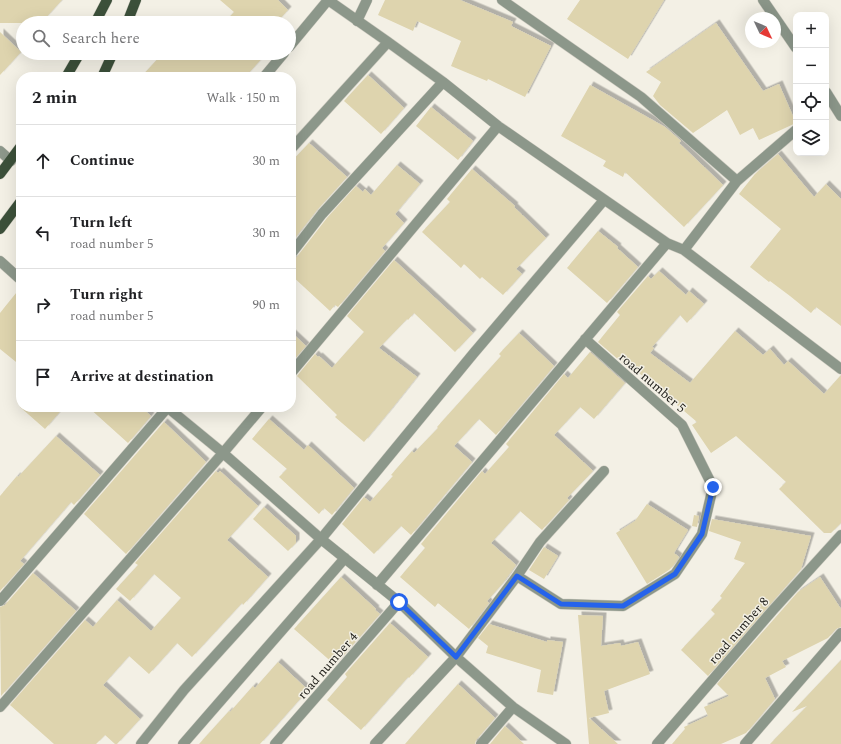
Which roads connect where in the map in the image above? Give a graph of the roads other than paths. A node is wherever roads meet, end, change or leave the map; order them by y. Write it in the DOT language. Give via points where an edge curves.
graph roads {
  1 [pos="107,0"];
  2 [pos="136,0"];
  3 [pos="328,0"];
  4 [pos="367,0"];
  5 [pos="502,0"];
  6 [pos="763,0"];
  7 [pos="99,16"];
  8 [pos="130,16"];
  9 [pos="357,21"];
  10 [pos="296,39"];
  11 [pos="388,42"];
  12 [pos="793,44"];
  13 [pos="76,60"];
  14 [pos="110,60"];
  15 [pos="278,60"];
  16 [pos="69,72"];
  17 [pos="104,72"];
  18 [pos="268,72"];
  19 [pos="443,82"];
  20 [pos="829,96"];
  21 [pos="836,106"];
  22 [pos="829,110"];
  23 [pos="841,116"];
  24 [pos="498,126"];
  25 [pos="793,133"];
  26 [pos="296,143"];
  27 [pos="0,151"];
  28 [pos="16,154"];
  29 [pos="11,161"];
  30 [pos="0,174"];
  31 [pos="737,181"];
  32 [pos="604,200"];
  33 [pos="16,208"];
  34 [pos="0,229"];
  35 [pos="667,243"];
  36 [pos="296,248"];
  37 [pos="684,250"];
  38 [pos="0,261"];
  39 [pos="16,275"];
  40 [pos="585,339"];
  41 [pos="296,367"];
  42 [pos="841,368"];
  43 [pos="163,412"];
  44 [pos="173,412"];
  45 [pos="258,412"];
  46 [pos="223,453"];
  47 [pos="604,472"];
  48 [pos="841,535"];
  49 [pos="321,539"];
  50 [pos="345,558"];
  51 [pos="517,576"];
  52 [pos="377,585"];
  53 [pos="0,601"];
  54 [pos="399,602"];
  55 [pos="841,633"];
  56 [pos="456,657"];
  57 [pos="0,707"];
  58 [pos="513,707"];
  59 [pos="564,743"];
  60 [pos="141,744"];
  61 [pos="183,744"];
  62 [pos="275,744"];
  63 [pos="375,744"];
  64 [pos="481,744"];
  65 [pos="657,744"];
  66 [pos="746,744"];
  1 -- 7 [label="main road"];
  2 -- 8 [label="main road"];
  3 -- 9 [label="street"];
  3 -- 10 [label="street"];
  4 -- 9 [label="street"];
  5 -- 31 [label="street" via="641,97"];
  6 -- 12 [label="street"];
  9 -- 11 [label="street"];
  11 -- 19 [label="street"];
  11 -- 26 [label="street"];
  13 -- 16 [label="main road"];
  14 -- 17 [label="main road"];
  15 -- 18 [label="street"];
  19 -- 24 [label="street"];
  19 -- 36 [label="street" via="322,214"];
  20 -- 21 [label="street"];
  21 -- 22 [label="street"];
  21 -- 23 [label="street"];
  24 -- 32 [label="street"];
  24 -- 41 [label="street"];
  25 -- 31 [label="street"];
  27 -- 29 [label="street"];
  28 -- 29 [label="main road"];
  29 -- 30 [label="main road"];
  31 -- 37 [label="street"];
  32 -- 35 [label="street"];
  32 -- 49 [label="street"];
  33 -- 34 [label="main road"];
  35 -- 37 [label="street"];
  35 -- 40 [label="street"];
  37 -- 42 [label="street"];
  38 -- 39 [label="street"];
  40 -- 51 [label="street, road number 5" via="682,425 713,487 702,534 675,574 623,606 561,604"];
  40 -- 52 [label="street"];
  43 -- 53 [label="street"];
  44 -- 46 [label="street"];
  45 -- 46 [label="street"];
  46 -- 49 [label="street"];
  46 -- 57 [label="street"];
  47 -- 51 [label="street" via="540,542"];
  48 -- 65 [label="street, road number 8" via="772,610"];
  49 -- 50 [label="street"];
  49 -- 60 [label="street" via="184,690"];
  50 -- 52 [label="street"];
  50 -- 61 [label="street"];
  51 -- 56 [label="street"];
  52 -- 54 [label="street"];
  54 -- 56 [label="street"];
  54 -- 62 [label="street, road number 4"];
  55 -- 66 [label="street"];
  56 -- 58 [label="street"];
  56 -- 63 [label="street"];
  58 -- 59 [label="street"];
  58 -- 64 [label="street"];
}
